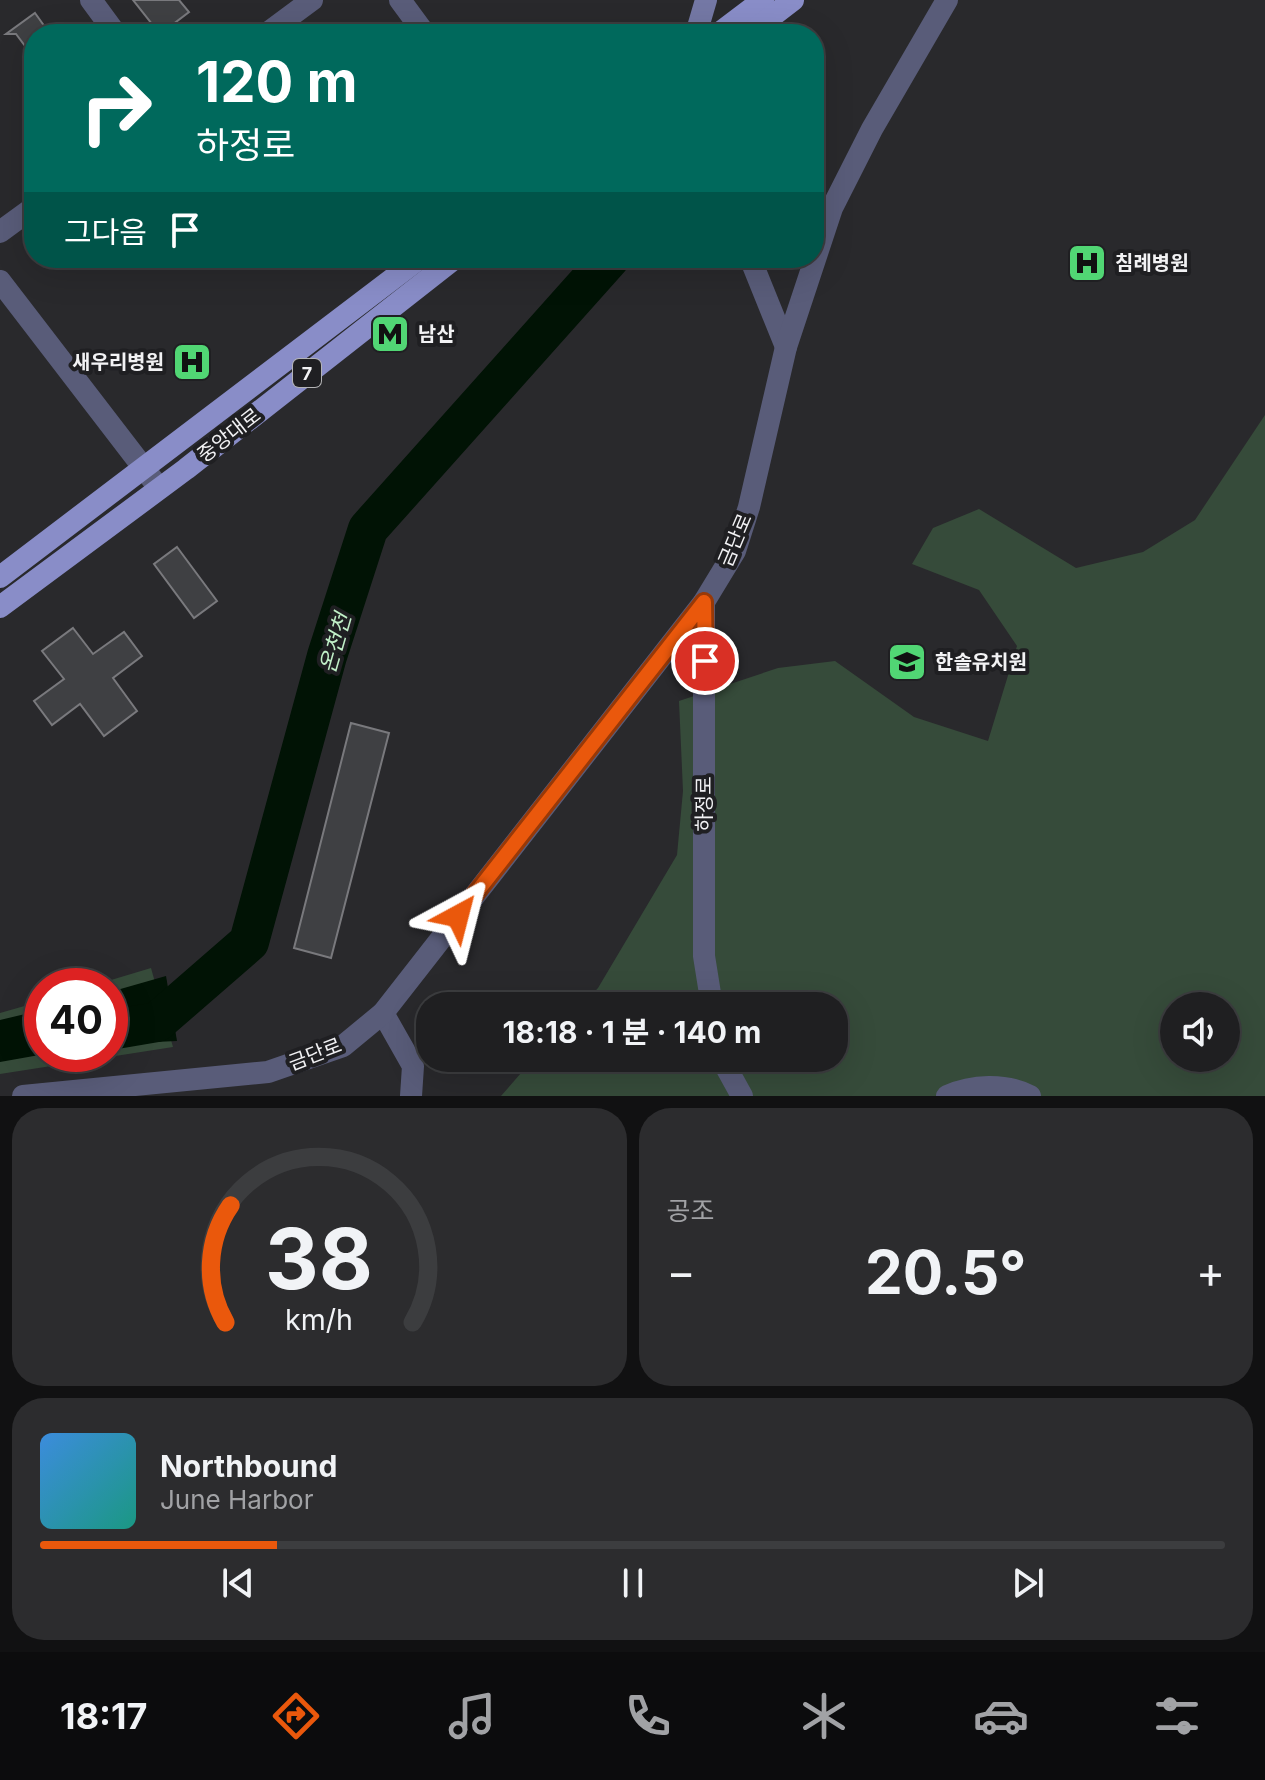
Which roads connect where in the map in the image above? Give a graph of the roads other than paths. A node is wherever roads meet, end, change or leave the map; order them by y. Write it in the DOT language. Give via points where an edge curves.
graph roads {
  1 [pos="91,0"];
  2 [pos="312,0"];
  3 [pos="400,0"];
  4 [pos="706,0"];
  5 [pos="763,0"];
  6 [pos="793,0"];
  7 [pos="947,0"];
  8 [pos="109,24"];
  9 [pos="280,24"];
  10 [pos="418,24"];
  11 [pos="699,24"];
  12 [pos="731,24"];
  13 [pos="762,24"];
  14 [pos="24,214"];
  15 [pos="0,232"];
  16 [pos="824,232"];
  17 [pos="407,268"];
  18 [pos="442,268"];
  19 [pos="754,268"];
  20 [pos="812,268"];
  21 [pos="0,281"];
  22 [pos="786,347"];
  23 [pos="142,466"];
  24 [pos="159,488"];
  25 [pos="0,577"];
  26 [pos="704,602"];
  27 [pos="0,607"];
  28 [pos="710,992"];
  29 [pos="383,1013"];
  30 [pos="729,1072"];
  31 [pos="23,1096"];
  32 [pos="411,1096"];
  33 [pos="742,1096"];
  34 [pos="947,1096"];
  35 [pos="1030,1096"];
  1 -- 8 [label="street"];
  2 -- 9 [label="street"];
  3 -- 10 [label="street"];
  4 -- 11 [label="main road"];
  5 -- 12 [label="main road"];
  6 -- 13 [label="main road"];
  7 -- 16 [label="street, 금단로" via="872,129"];
  14 -- 15 [label="street"];
  17 -- 23 [label="main road, 중앙대로 / 7"];
  18 -- 24 [label="main road, 중앙대로 / 7"];
  19 -- 22 [label="street"];
  20 -- 22 [label="street, 금단로"];
  21 -- 23 [label="street"];
  22 -- 26 [label="street, 금단로" via="735,551"];
  23 -- 24 [label="street"];
  23 -- 25 [label="main road, 중앙대로 / 7"];
  24 -- 27 [label="main road, 중앙대로 / 7"];
  26 -- 28 [label="street, 하정로" via="704,956"];
  26 -- 29 [label="street, 금단로"];
  29 -- 31 [label="street, 금단로" via="343,1046 268,1072"];
  29 -- 32 [label="street" via="413,1066"];
  30 -- 33 [label="street"];
  34 -- 35 [label="street" via="969,1086"];
}
